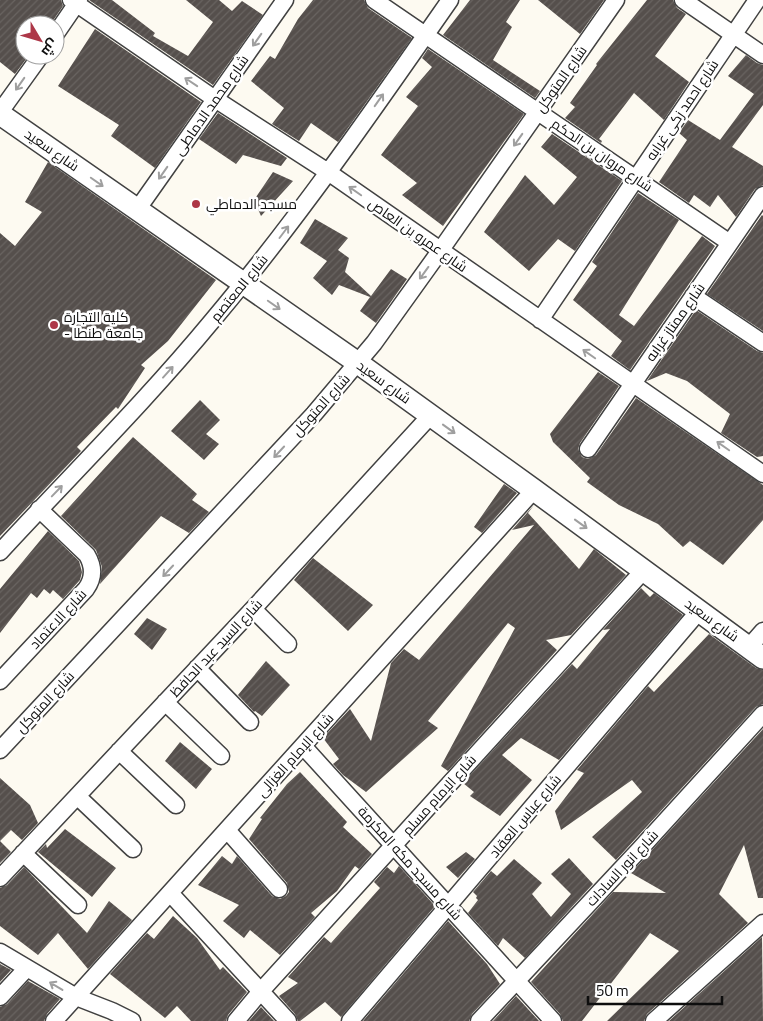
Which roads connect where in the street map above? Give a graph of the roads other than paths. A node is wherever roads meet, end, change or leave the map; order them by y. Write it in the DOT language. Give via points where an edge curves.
graph roads {
  1 [pos="285,0"];
  2 [pos="374,0"];
  3 [pos="450,0"];
  4 [pos="616,0"];
  5 [pos="683,0"];
  6 [pos="757,0"];
  7 [pos="76,1"];
  8 [pos="65,18"];
  9 [pos="426,35"];
  10 [pos="734,35"];
  11 [pos="763,55"];
  12 [pos="33,65"];
  13 [pos="215,99"];
  14 [pos="538,111"];
  15 [pos="0,113"];
  16 [pos="328,172"];
  17 [pos="636,178"];
  18 [pos="762,200"];
  19 [pos="137,210"];
  20 [pos="730,243"];
  21 [pos="440,251"];
  22 [pos="243,284"];
  23 [pos="693,296"];
  24 [pos="540,320"];
  25 [pos="763,343"];
  26 [pos="358,363"];
  27 [pos="633,384"];
  28 [pos="430,416"];
  29 [pos="588,449"];
  30 [pos="763,474"];
  31 [pos="534,490"];
  32 [pos="39,509"];
  33 [pos="0,552"];
  34 [pos="644,570"];
  35 [pos="252,609"];
  36 [pos="699,611"];
  37 [pos="763,631"];
  38 [pos="288,644"];
  39 [pos="756,652"];
  40 [pos="197,668"];
  41 [pos="0,681"];
  42 [pos="165,702"];
  43 [pos="763,714"];
  44 [pos="250,722"];
  45 [pos="303,746"];
  46 [pos="0,750"];
  47 [pos="119,751"];
  48 [pos="221,756"];
  49 [pos="77,796"];
  50 [pos="176,805"];
  51 [pos="227,830"];
  52 [pos="394,845"];
  53 [pos="133,849"];
  54 [pos="23,853"];
  55 [pos="0,878"];
  56 [pos="279,889"];
  57 [pos="170,893"];
  58 [pos="78,905"];
  59 [pos="448,905"];
  60 [pos="763,923"];
  61 [pos="0,952"];
  62 [pos="27,968"];
  63 [pos="517,981"];
  64 [pos="261,991"];
  65 [pos="0,997"];
  66 [pos="76,997"];
  67 [pos="54,1021"];
  68 [pos="132,1021"];
  69 [pos="236,1021"];
  70 [pos="288,1021"];
  71 [pos="350,1021"];
  72 [pos="479,1021"];
  73 [pos="553,1021"];
  74 [pos="654,1021"];
  1 -- 13 [label="street, شارع محمد الدماطى, one-way"];
  2 -- 9 [label="street, شارع مروان بن الحكم"];
  3 -- 9 [label="street, شارع المعتصم"];
  4 -- 14 [label="street, شارع المتوكل"];
  5 -- 10 [label="street"];
  6 -- 10 [label="street, شارع احمد زكى غرابه"];
  7 -- 8 [label="street"];
  13 -- 7 [label="street, شارع عمرو بن العاص, one-way"];
  9 -- 14 [label="street, شارع مروان بن الحكم"];
  16 -- 9 [label="street, شارع المعتصم, one-way"];
  10 -- 11 [label="street"];
  10 -- 17 [label="street, شارع احمد زكى غرابه"];
  12 -- 15 [label="street, one-way"];
  13 -- 16 [label="street, شارع عمرو بن العاص"];
  13 -- 19 [label="street, شارع محمد الدماطى, one-way"];
  14 -- 17 [label="street, شارع مروان بن الحكم"];
  14 -- 21 [label="street, شارع المتوكل, one-way"];
  15 -- 19 [label="street, شارع سعيد, one-way"];
  21 -- 16 [label="street, شارع عمرو بن العاص, one-way"];
  22 -- 16 [label="street, شارع المعتصم, one-way"];
  17 -- 20 [label="street, شارع مروان بن الحكم"];
  17 -- 24 [label="street, شارع احمد زكى غرابه"];
  18 -- 20 [label="street, شارع ممتاز غرابه"];
  19 -- 22 [label="street, شارع سعيد"];
  20 -- 23 [label="street, شارع ممتاز غرابه"];
  21 -- 24 [label="street, شارع عمرو بن العاص"];
  21 -- 26 [label="street, شارع المتوكل, one-way"];
  22 -- 26 [label="street, شارع سعيد, one-way"];
  32 -- 22 [label="street, شارع المعتصم, one-way" via="147,396"];
  23 -- 25 [label="street"];
  23 -- 27 [label="street, شارع ممتاز غرابه"];
  27 -- 24 [label="street, شارع عمرو بن العاص, one-way"];
  26 -- 28 [label="street, شارع سعيد"];
  26 -- 46 [label="street, شارع المتوكل, one-way"];
  27 -- 29 [label="street, شارع ممتاز غرابه"];
  30 -- 27 [label="street, شارع عمرو بن العاص, one-way"];
  28 -- 31 [label="street, شارع سعيد, one-way"];
  28 -- 35 [label="street, شارع السيد عبد الحافظ"];
  31 -- 34 [label="street, شارع سعيد, one-way"];
  31 -- 45 [label="street, شارع الإمام الغزالى"];
  32 -- 33 [label="street, شارع المعتصم"];
  32 -- 41 [label="street, شارع الاعتماد" via="87,555 92,564 92,575 86,589"];
  34 -- 36 [label="street, شارع سعيد"];
  34 -- 52 [label="street, شارع الإمام مسلم"];
  35 -- 38 [label="street"];
  35 -- 40 [label="street, شارع السيد عبد الحافظ"];
  36 -- 39 [label="street, شارع سعيد"];
  36 -- 59 [label="street, شارع عباس العقاد"];
  37 -- 39 [label="street"];
  40 -- 42 [label="street, شارع السيد عبد الحافظ"];
  40 -- 44 [label="street"];
  42 -- 47 [label="street, شارع السيد عبد الحافظ"];
  42 -- 48 [label="street"];
  43 -- 63 [label="street, شارع انور السادات"];
  45 -- 51 [label="street, شارع الإمام الغزالى"];
  45 -- 52 [label="street, شارع مسجد مكه المكرمة"];
  47 -- 49 [label="street, شارع السيد عبد الحافظ"];
  47 -- 50 [label="street"];
  49 -- 53 [label="street"];
  49 -- 54 [label="street, شارع السيد عبد الحافظ"];
  51 -- 56 [label="street"];
  51 -- 57 [label="street, شارع الإمام الغزالى"];
  52 -- 59 [label="street, شارع مسجد مكه المكرمة"];
  52 -- 64 [label="street, شارع الإمام مسلم"];
  54 -- 55 [label="street, شارع السيد عبد الحافظ"];
  54 -- 58 [label="street"];
  57 -- 64 [label="street"];
  57 -- 66 [label="street, شارع الإمام الغزالى"];
  59 -- 63 [label="street, شارع مسجد مكه المكرمة"];
  59 -- 71 [label="street, شارع عباس العقاد"];
  60 -- 74 [label="street"];
  61 -- 62 [label="street"];
  62 -- 65 [label="street"];
  66 -- 62 [label="street, one-way"];
  63 -- 72 [label="street, شارع انور السادات"];
  63 -- 73 [label="street, شارع مسجد مكه المكرمة"];
  64 -- 69 [label="street, شارع الإمام مسلم"];
  64 -- 70 [label="street"];
  66 -- 67 [label="street, شارع الإمام الغزالى"];
  66 -- 68 [label="street"];
}
